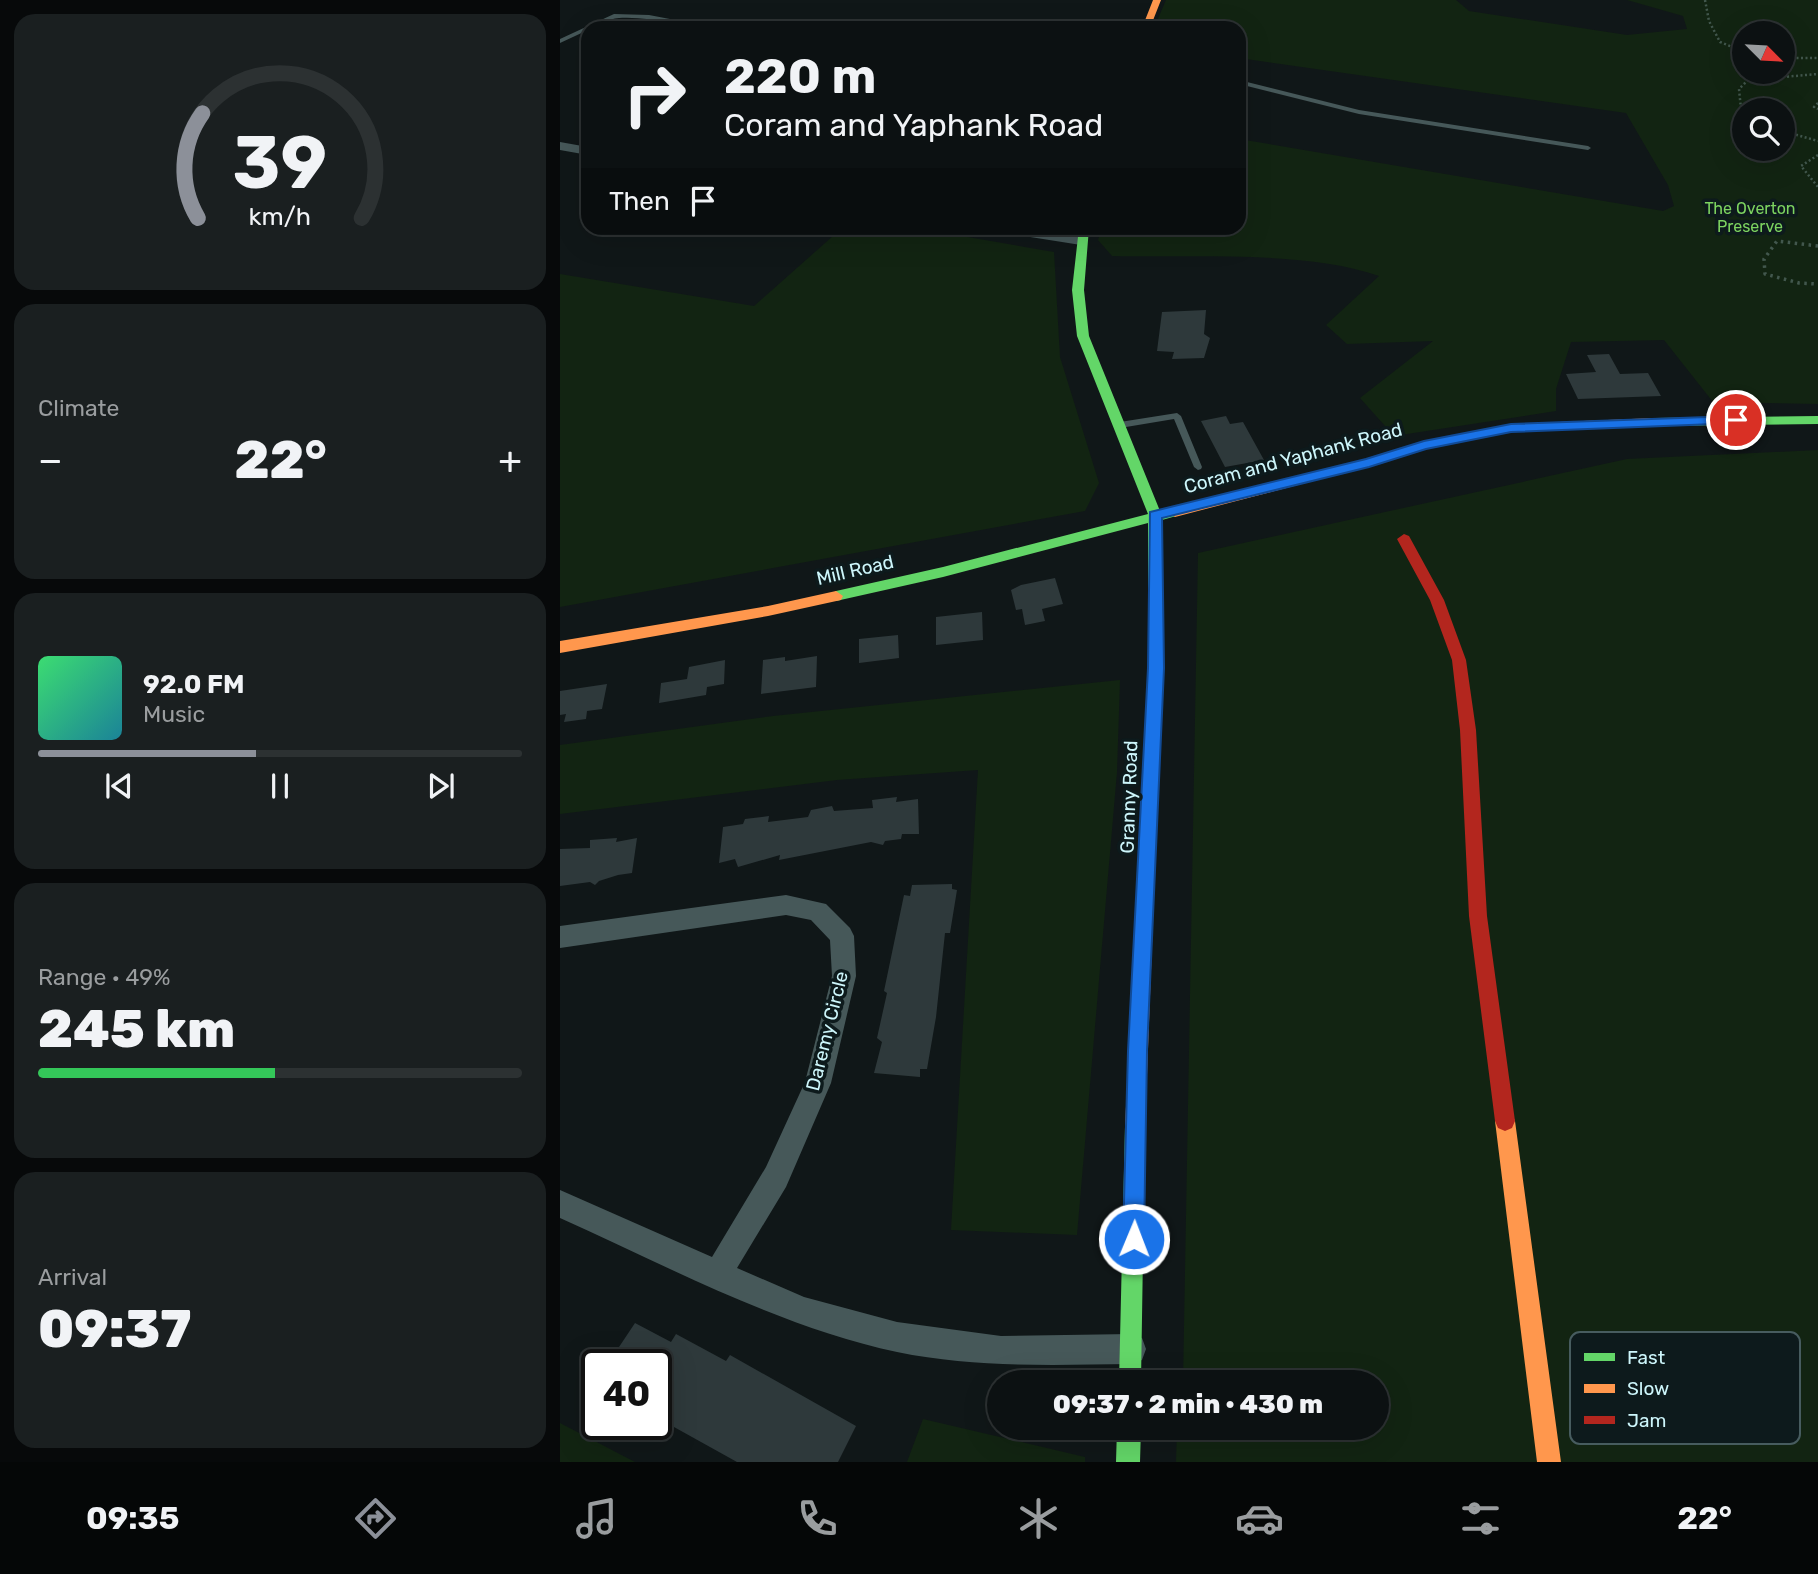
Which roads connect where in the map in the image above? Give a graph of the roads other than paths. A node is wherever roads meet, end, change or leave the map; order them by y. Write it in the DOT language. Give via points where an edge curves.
graph roads {
  1 [pos="1157,0"];
  2 [pos="603,21"];
  3 [pos="673,21"];
  4 [pos="1149,21"];
  5 [pos="581,31"];
  6 [pos="560,41"];
  7 [pos="1246,84"];
  8 [pos="560,146"];
  9 [pos="1588,148"];
  10 [pos="581,150"];
  11 [pos="1082,235"];
  12 [pos="1818,420"];
  13 [pos="1120,425"];
  14 [pos="1198,467"];
  15 [pos="1155,515"];
  16 [pos="1404,539"];
  17 [pos="560,647"];
  18 [pos="560,937"];
  19 [pos="560,1204"];
  20 [pos="718,1273"];
  21 [pos="1131,1349"];
  22 [pos="1130,1370"];
  23 [pos="1129,1440"];
  24 [pos="1128,1462"];
  25 [pos="1549,1462"];
  1 -- 4 [label="street"];
  2 -- 3 [label="lane" via="614,16"];
  5 -- 6 [label="lane"];
  7 -- 9 [label="lane" via="1359,112"];
  8 -- 10 [label="street"];
  11 -- 13 [label="street, Granny Road" via="1078,290 1083,336"];
  12 -- 15 [label="street, Coram and Yaphank Road" via="1511,428 1424,445"];
  13 -- 14 [label="lane" via="1177,416"];
  13 -- 15 [label="street, Granny Road"];
  15 -- 17 [label="street, Mill Road" via="1082,538 795,605"];
  15 -- 21 [label="street, Granny Road" via="1156,668 1137,1051"];
  16 -- 25 [label="street" via="1437,600 1459,660 1468,730 1478,916"];
  18 -- 20 [label="street, Daremy Circle" via="786,905 818,911 842,936 844,976 818,1083 776,1177"];
  19 -- 20 [label="street"];
  20 -- 21 [label="street" via="802,1311 897,1337 1001,1351"];
  21 -- 22 [label="street, Granny Road"];
  23 -- 24 [label="street"];
}
